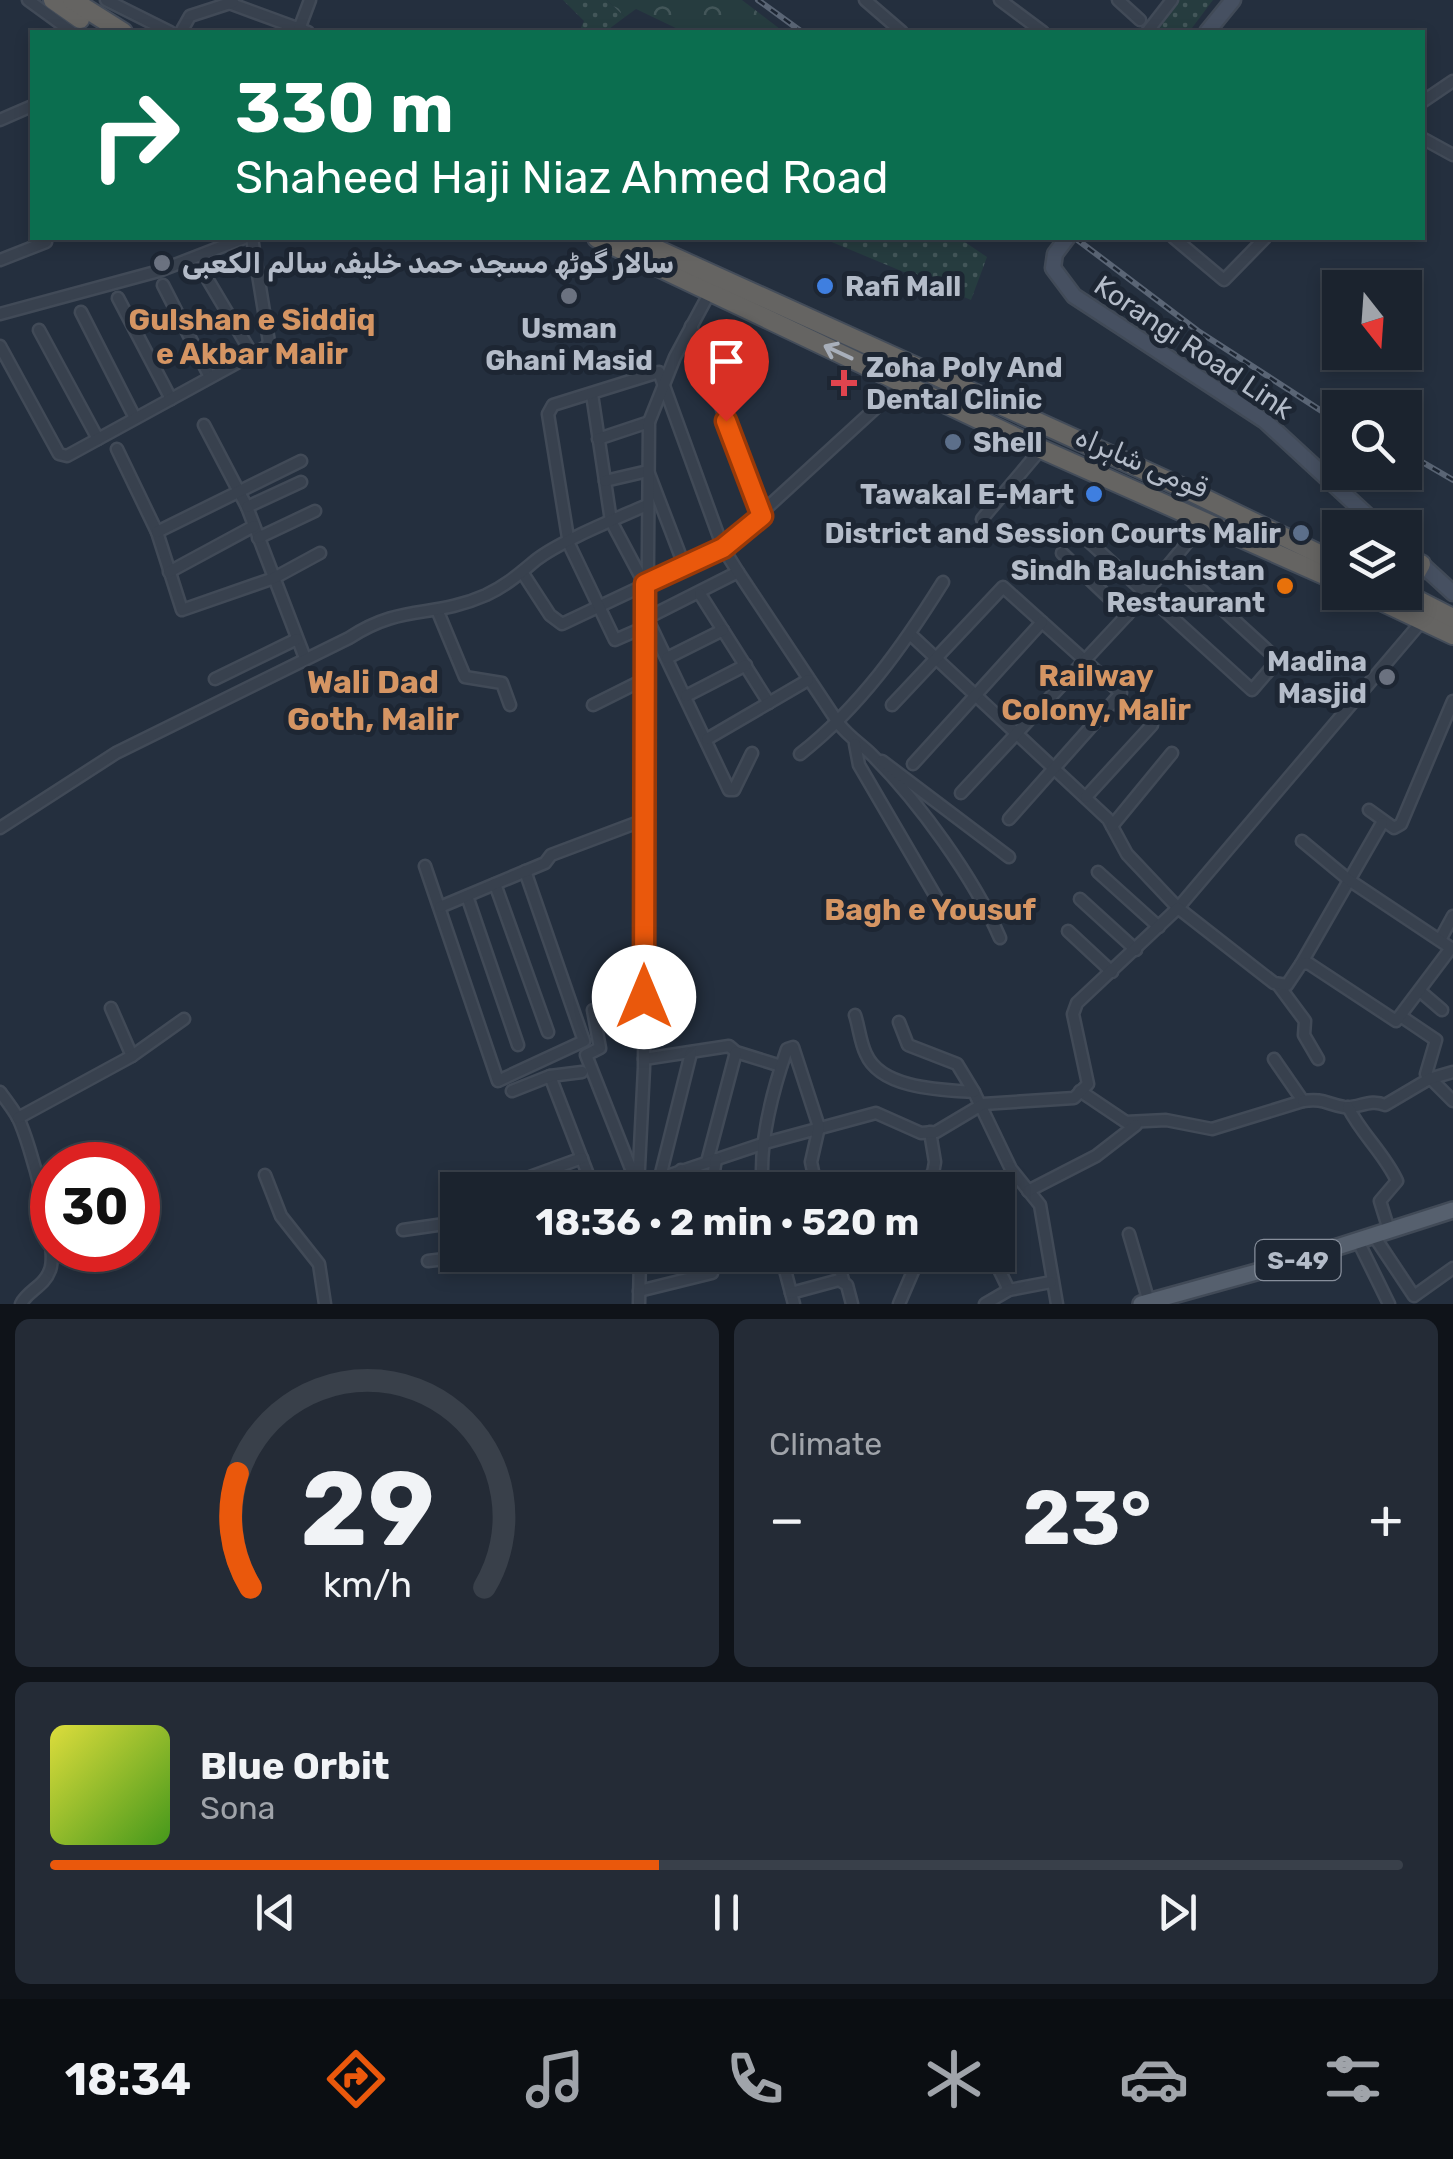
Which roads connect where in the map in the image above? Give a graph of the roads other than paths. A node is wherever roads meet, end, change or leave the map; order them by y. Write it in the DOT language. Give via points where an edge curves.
graph roads {
  1 [pos="28,0"];
  2 [pos="53,0"];
  3 [pos="72,0"];
  4 [pos="106,0"];
  5 [pos="310,0"];
  6 [pos="865,0"];
  7 [pos="1000,0"];
  8 [pos="1118,0"];
  9 [pos="1172,0"];
  10 [pos="1233,0"];
  11 [pos="235,1"];
  12 [pos="1140,20"];
  13 [pos="69,30"];
  14 [pos="98,30"];
  15 [pos="120,30"];
  16 [pos="166,30"];
  17 [pos="182,30"];
  18 [pos="299,30"];
  19 [pos="301,30"];
  20 [pos="900,30"];
  21 [pos="1040,30"];
  22 [pos="1150,30"];
  23 [pos="1208,30"];
  24 [pos="1453,81"];
  25 [pos="1425,100"];
  26 [pos="30,107"];
  27 [pos="0,120"];
  28 [pos="1425,140"];
  29 [pos="1453,155"];
  30 [pos="48,240"];
  31 [pos="242,240"];
  32 [pos="248,240"];
  33 [pos="601,240"];
  34 [pos="636,240"];
  35 [pos="1066,240"];
  36 [pos="1176,240"];
  37 [pos="1263,240"];
  38 [pos="0,260"];
  39 [pos="202,270"];
  40 [pos="163,286"];
  41 [pos="710,292"];
  42 [pos="118,298"];
  43 [pos="81,312"];
  44 [pos="0,314"];
  45 [pos="691,326"];
  46 [pos="39,330"];
  47 [pos="0,346"];
  48 [pos="252,354"];
  49 [pos="210,377"];
  50 [pos="903,383"];
  51 [pos="664,385"];
  52 [pos="592,394"];
  53 [pos="170,399"];
  54 [pos="135,418"];
  55 [pos="649,422"];
  56 [pos="204,425"];
  57 [pos="98,439"];
  58 [pos="598,439"];
  59 [pos="117,449"];
  60 [pos="1042,449"];
  61 [pos="301,462"];
  62 [pos="648,471"];
  63 [pos="605,481"];
  64 [pos="301,482"];
  65 [pos="240,494"];
  66 [pos="648,505"];
  67 [pos="246,507"];
  68 [pos="1361,510"];
  69 [pos="315,511"];
  70 [pos="762,516"];
  71 [pos="982,519"];
  72 [pos="1206,520"];
  73 [pos="611,522"];
  74 [pos="157,532"];
  75 [pos="256,532"];
  76 [pos="1086,539"];
  77 [pos="569,544"];
  78 [pos="723,548"];
  79 [pos="320,553"];
  80 [pos="1062,553"];
  81 [pos="1322,555"];
  82 [pos="1172,563"];
  83 [pos="684,565"];
  84 [pos="1422,565"];
  85 [pos="169,572"];
  86 [pos="738,572"];
  87 [pos="524,574"];
  88 [pos="1322,574"];
  89 [pos="274,578"];
  90 [pos="943,582"];
  91 [pos="645,584"];
  92 [pos="1453,593"];
  93 [pos="700,594"];
  94 [pos="1145,595"];
  95 [pos="1422,602"];
  96 [pos="602,606"];
  97 [pos="1399,610"];
  98 [pos="438,612"];
  99 [pos="1127,615"];
  100 [pos="1453,618"];
  101 [pos="1422,621"];
  102 [pos="647,622"];
  103 [pos="1042,622"];
  104 [pos="724,630"];
  105 [pos="910,634"];
  106 [pos="1453,635"];
  107 [pos="298,640"];
  108 [pos="304,658"];
  109 [pos="667,658"];
  110 [pos="938,658"];
  111 [pos="1083,659"];
  112 [pos="746,665"];
  113 [pos="215,679"];
  114 [pos="645,679"];
  115 [pos="808,680"];
  116 [pos="976,694"];
  117 [pos="686,696"];
  118 [pos="1453,701"];
  119 [pos="770,702"];
  120 [pos="510,705"];
  121 [pos="593,705"];
  122 [pos="892,706"];
  123 [pos="839,724"];
  124 [pos="1152,726"];
  125 [pos="1016,731"];
  126 [pos="707,739"];
  127 [pos="855,744"];
  128 [pos="752,752"];
  129 [pos="870,752"];
  130 [pos="1172,753"];
  131 [pos="800,754"];
  132 [pos="914,764"];
  133 [pos="1053,766"];
  134 [pos="961,793"];
  135 [pos="1086,798"];
  136 [pos="1369,810"];
  137 [pos="1009,818"];
  138 [pos="644,820"];
  139 [pos="1382,823"];
  140 [pos="1112,826"];
  141 [pos="0,828"];
  142 [pos="1302,841"];
  143 [pos="1009,857"];
  144 [pos="425,866"];
  145 [pos="525,872"];
  146 [pos="1098,872"];
  147 [pos="1349,880"];
  148 [pos="495,884"];
  149 [pos="467,896"];
  150 [pos="1080,899"];
  151 [pos="939,902"];
  152 [pos="440,907"];
  153 [pos="1178,908"];
  154 [pos="1453,916"];
  155 [pos="1159,927"];
  156 [pos="1068,931"];
  157 [pos="1000,938"];
  158 [pos="1441,938"];
  159 [pos="1136,950"];
  160 [pos="1301,964"];
  161 [pos="1112,972"];
  162 [pos="1279,986"];
  163 [pos="1421,992"];
  164 [pos="644,997"];
  165 [pos="111,1008"];
  166 [pos="1442,1010"];
  167 [pos="856,1015"];
  168 [pos="1402,1017"];
  169 [pos="184,1019"];
  170 [pos="898,1022"];
  171 [pos="548,1032"];
  172 [pos="518,1045"];
  173 [pos="736,1052"];
  174 [pos="691,1053"];
  175 [pos="132,1056"];
  176 [pos="1274,1058"];
  177 [pos="1318,1059"];
  178 [pos="644,1060"];
  179 [pos="781,1066"];
  180 [pos="582,1072"];
  181 [pos="1453,1072"];
  182 [pos="550,1076"];
  183 [pos="1429,1079"];
  184 [pos="0,1092"];
  185 [pos="512,1092"];
  186 [pos="974,1092"];
  187 [pos="1080,1092"];
  188 [pos="1304,1101"];
  189 [pos="1453,1102"];
  190 [pos="982,1104"];
  191 [pos="1348,1107"];
  192 [pos="18,1118"];
  193 [pos="1136,1125"];
  194 [pos="819,1127"];
  195 [pos="930,1132"];
  196 [pos="765,1143"];
  197 [pos="582,1158"];
  198 [pos="712,1160"];
  199 [pos="681,1170"];
  200 [pos="544,1172"];
  201 [pos="587,1172"];
  202 [pos="632,1172"];
  203 [pos="639,1172"];
  204 [pos="661,1172"];
  205 [pos="675,1172"];
  206 [pos="712,1172"];
  207 [pos="764,1172"];
  208 [pos="813,1172"];
  209 [pos="932,1172"];
  210 [pos="265,1175"];
  211 [pos="1028,1191"];
  212 [pos="1453,1210"];
  213 [pos="440,1225"];
  214 [pos="404,1230"];
  215 [pos="1129,1234"];
  216 [pos="1374,1236"];
  217 [pos="440,1260"];
  218 [pos="428,1262"];
  219 [pos="1453,1268"];
  220 [pos="640,1272"];
  221 [pos="786,1272"];
  222 [pos="841,1272"];
  223 [pos="913,1272"];
  224 [pos="1000,1272"];
  225 [pos="712,1274"];
  226 [pos="843,1280"];
  227 [pos="1051,1282"];
  228 [pos="1009,1290"];
  229 [pos="639,1291"];
  230 [pos="793,1299"];
  231 [pos="21,1302"];
  232 [pos="1145,1303"];
  233 [pos="7,1304"];
  234 [pos="325,1304"];
  235 [pos="639,1304"];
  236 [pos="852,1304"];
  237 [pos="899,1304"];
  238 [pos="985,1304"];
  239 [pos="1057,1304"];
  240 [pos="1389,1304"];
  1 -- 13 [label="street"];
  2 -- 14 [label="highway"];
  3 -- 15 [label="highway"];
  4 -- 16 [label="street"];
  5 -- 19 [label="street"];
  6 -- 20 [label="street"];
  7 -- 21 [label="street"];
  8 -- 12 [label="street"];
  9 -- 22 [label="street"];
  10 -- 23 [label="main road"];
  11 -- 17 [label="street" via="190,16"];
  11 -- 18 [label="street"];
  24 -- 25 [label="street"];
  26 -- 27 [label="street"];
  28 -- 29 [label="street"];
  30 -- 38 [label="street"];
  31 -- 44 [label="street"];
  32 -- 48 [label="street" via="269,342"];
  33 -- 41 [label="highway, قومی شاہراہ"];
  34 -- 81 [label="highway, قومی شاہراہ"];
  35 -- 68 [label="main road, Korangi Road Link" via="1053,268 1074,296 1265,421"];
  36 -- 37 [label="street" via="1224,280"];
  39 -- 48 [label="street"];
  40 -- 49 [label="street"];
  41 -- 45 [label="street"];
  50 -- 41 [label="highway, قومی شاہراہ, one-way"];
  42 -- 53 [label="street"];
  43 -- 54 [label="street"];
  45 -- 51 [label="street"];
  45 -- 70 [label="street"];
  46 -- 57 [label="street"];
  47 -- 57 [label="street" via="62,457"];
  48 -- 49 [label="street"];
  49 -- 53 [label="street"];
  50 -- 60 [label="highway, قومی شاہراہ"];
  50 -- 70 [label="street"];
  51 -- 52 [label="street" via="659,372"];
  51 -- 55 [label="street"];
  51 -- 78 [label="street"];
  52 -- 58 [label="street"];
  52 -- 77 [label="street" via="548,408"];
  53 -- 54 [label="street"];
  54 -- 57 [label="street"];
  55 -- 58 [label="street"];
  55 -- 62 [label="street"];
  56 -- 65 [label="street"];
  58 -- 63 [label="street"];
  59 -- 74 [label="street"];
  60 -- 71 [label="street"];
  60 -- 72 [label="highway, قومی شاہراہ"];
  61 -- 65 [label="street"];
  62 -- 63 [label="street"];
  62 -- 66 [label="street"];
  62 -- 83 [label="street"];
  63 -- 73 [label="street"];
  64 -- 67 [label="street"];
  65 -- 67 [label="street"];
  65 -- 74 [label="street"];
  66 -- 73 [label="street"];
  66 -- 91 [label="street"];
  67 -- 75 [label="street"];
  69 -- 75 [label="street"];
  70 -- 78 [label="street"];
  72 -- 82 [label="street"];
  72 -- 88 [label="highway, قومی شاہراہ"];
  73 -- 77 [label="street"];
  73 -- 91 [label="street"];
  74 -- 85 [label="street"];
  75 -- 85 [label="street"];
  75 -- 89 [label="street"];
  76 -- 94 [label="street"];
  77 -- 87 [label="street"];
  77 -- 96 [label="street"];
  78 -- 83 [label="street"];
  78 -- 86 [label="street"];
  79 -- 89 [label="street"];
  80 -- 99 [label="street"];
  82 -- 94 [label="street"];
  82 -- 94 [label="street" via="1278,660 1262,682 1252,690"];
  83 -- 91 [label="street"];
  84 -- 92 [label="main road"];
  85 -- 89 [label="street" via="184,610"];
  86 -- 93 [label="street"];
  86 -- 115 [label="street"];
  87 -- 96 [label="street" via="562,624"];
  87 -- 98 [label="street"];
  89 -- 107 [label="street"];
  90 -- 105 [label="street"];
  91 -- 96 [label="street"];
  91 -- 102 [label="street"];
  93 -- 102 [label="street"];
  93 -- 104 [label="street"];
  94 -- 99 [label="street"];
  95 -- 100 [label="highway"];
  96 -- 102 [label="street" via="615,640"];
  97 -- 101 [label="highway"];
  98 -- 108 [label="street" via="384,616"];
  98 -- 120 [label="street" via="465,678 502,683"];
  99 -- 111 [label="street"];
  101 -- 106 [label="highway"];
  101 -- 153 [label="street"];
  102 -- 109 [label="street"];
  102 -- 114 [label="street"];
  103 -- 110 [label="street" via="1003,586"];
  103 -- 111 [label="street"];
  103 -- 116 [label="street"];
  104 -- 109 [label="street"];
  104 -- 112 [label="street"];
  105 -- 110 [label="street"];
  105 -- 123 [label="street"];
  107 -- 108 [label="street"];
  107 -- 113 [label="street"];
  108 -- 141 [label="street" via="116,753"];
  109 -- 117 [label="street"];
  110 -- 116 [label="street"];
  110 -- 122 [label="street"];
  111 -- 125 [label="street"];
  111 -- 133 [label="street" via="1121,693"];
  112 -- 117 [label="street"];
  112 -- 119 [label="street"];
  114 -- 121 [label="street"];
  114 -- 138 [label="street"];
  115 -- 119 [label="street"];
  115 -- 123 [label="street"];
  116 -- 125 [label="street"];
  116 -- 132 [label="street"];
  117 -- 126 [label="street"];
  118 -- 136 [label="street" via="1402,824 1394,828"];
  119 -- 126 [label="street"];
  123 -- 127 [label="street"];
  123 -- 131 [label="street"];
  124 -- 135 [label="street"];
  125 -- 133 [label="street"];
  125 -- 134 [label="street"];
  126 -- 128 [label="street" via="731,791"];
  127 -- 129 [label="street"];
  127 -- 151 [label="street" via="859,765"];
  129 -- 143 [label="street"];
  129 -- 157 [label="street" via="986,906"];
  130 -- 140 [label="street"];
  133 -- 135 [label="street"];
  133 -- 137 [label="street"];
  135 -- 140 [label="street"];
  138 -- 145 [label="street" via="551,855"];
  138 -- 164 [label="street"];
  139 -- 147 [label="street"];
  140 -- 153 [label="street" via="1127,854"];
  142 -- 147 [label="street"];
  144 -- 152 [label="street"];
  145 -- 148 [label="street"];
  145 -- 152 [label="street" via="584,1041 500,1080"];
  146 -- 155 [label="street"];
  147 -- 158 [label="street"];
  147 -- 160 [label="street"];
  148 -- 149 [label="street"];
  148 -- 171 [label="street"];
  149 -- 152 [label="street"];
  149 -- 172 [label="street"];
  150 -- 159 [label="street"];
  153 -- 155 [label="street"];
  153 -- 162 [label="street"];
  154 -- 158 [label="street"];
  155 -- 159 [label="street"];
  156 -- 161 [label="street"];
  158 -- 163 [label="street" via="1451,948"];
  159 -- 161 [label="street"];
  160 -- 162 [label="street"];
  160 -- 168 [label="street" via="1314,965 1390,1020"];
  161 -- 187 [label="street" via="1077,1002 1073,1014 1088,1084"];
  162 -- 177 [label="street" via="1306,1021 1304,1035"];
  163 -- 166 [label="street"];
  163 -- 168 [label="street"];
  164 -- 178 [label="street"];
  164 -- 202 [label="street" via="593,1010 600,1048 586,1054"];
  165 -- 175 [label="street"];
  167 -- 186 [label="street" via="866,1056 876,1067 902,1082"];
  168 -- 183 [label="street" via="1438,1044 1425,1069"];
  169 -- 175 [label="street"];
  170 -- 186 [label="street" via="908,1045 957,1064"];
  173 -- 174 [label="street" via="729,1046"];
  173 -- 179 [label="street"];
  173 -- 198 [label="street"];
  174 -- 178 [label="street"];
  174 -- 204 [label="street"];
  175 -- 192 [label="street"];
  176 -- 188 [label="street"];
  178 -- 203 [label="street"];
  179 -- 194 [label="street" via="793,1047"];
  179 -- 196 [label="street"];
  180 -- 182 [label="street"];
  181 -- 183 [label="street"];
  182 -- 185 [label="street"];
  182 -- 197 [label="street"];
  183 -- 189 [label="street"];
  183 -- 191 [label="street" via="1385,1104"];
  184 -- 192 [label="street"];
  186 -- 190 [label="street"];
  187 -- 190 [label="street" via="1074,1098"];
  187 -- 193 [label="street"];
  188 -- 191 [label="street" via="1326,1098"];
  188 -- 193 [label="street" via="1212,1128 1166,1120"];
  190 -- 195 [label="street"];
  190 -- 211 [label="street" via="1011,1170"];
  191 -- 216 [label="street" via="1396,1180 1380,1201"];
  192 -- 231 [label="street" via="52,1245 52,1268"];
  193 -- 211 [label="street" via="1096,1156"];
  194 -- 195 [label="street" via="876,1114"];
  194 -- 196 [label="street"];
  194 -- 208 [label="street"];
  195 -- 209 [label="street"];
  196 -- 198 [label="street"];
  196 -- 207 [label="street"];
  197 -- 200 [label="street"];
  197 -- 201 [label="street"];
  198 -- 199 [label="street"];
  198 -- 206 [label="street"];
  199 -- 205 [label="street"];
  210 -- 234 [label="street" via="280,1216 320,1264"];
  211 -- 227 [label="street" via="1040,1206"];
  212 -- 216 [label="main road, S-49"];
  213 -- 214 [label="street"];
  215 -- 232 [label="street"];
  216 -- 219 [label="street" via="1413,1295"];
  216 -- 232 [label="main road, S-49"];
  216 -- 240 [label="street"];
  217 -- 218 [label="street"];
  220 -- 229 [label="street"];
  221 -- 230 [label="street"];
  222 -- 226 [label="street"];
  223 -- 237 [label="street"];
  224 -- 228 [label="street"];
  225 -- 229 [label="street"];
  226 -- 230 [label="street"];
  226 -- 236 [label="street"];
  227 -- 228 [label="street"];
  227 -- 239 [label="street"];
  228 -- 238 [label="street"];
  229 -- 235 [label="street"];
  231 -- 233 [label="street"];
}
